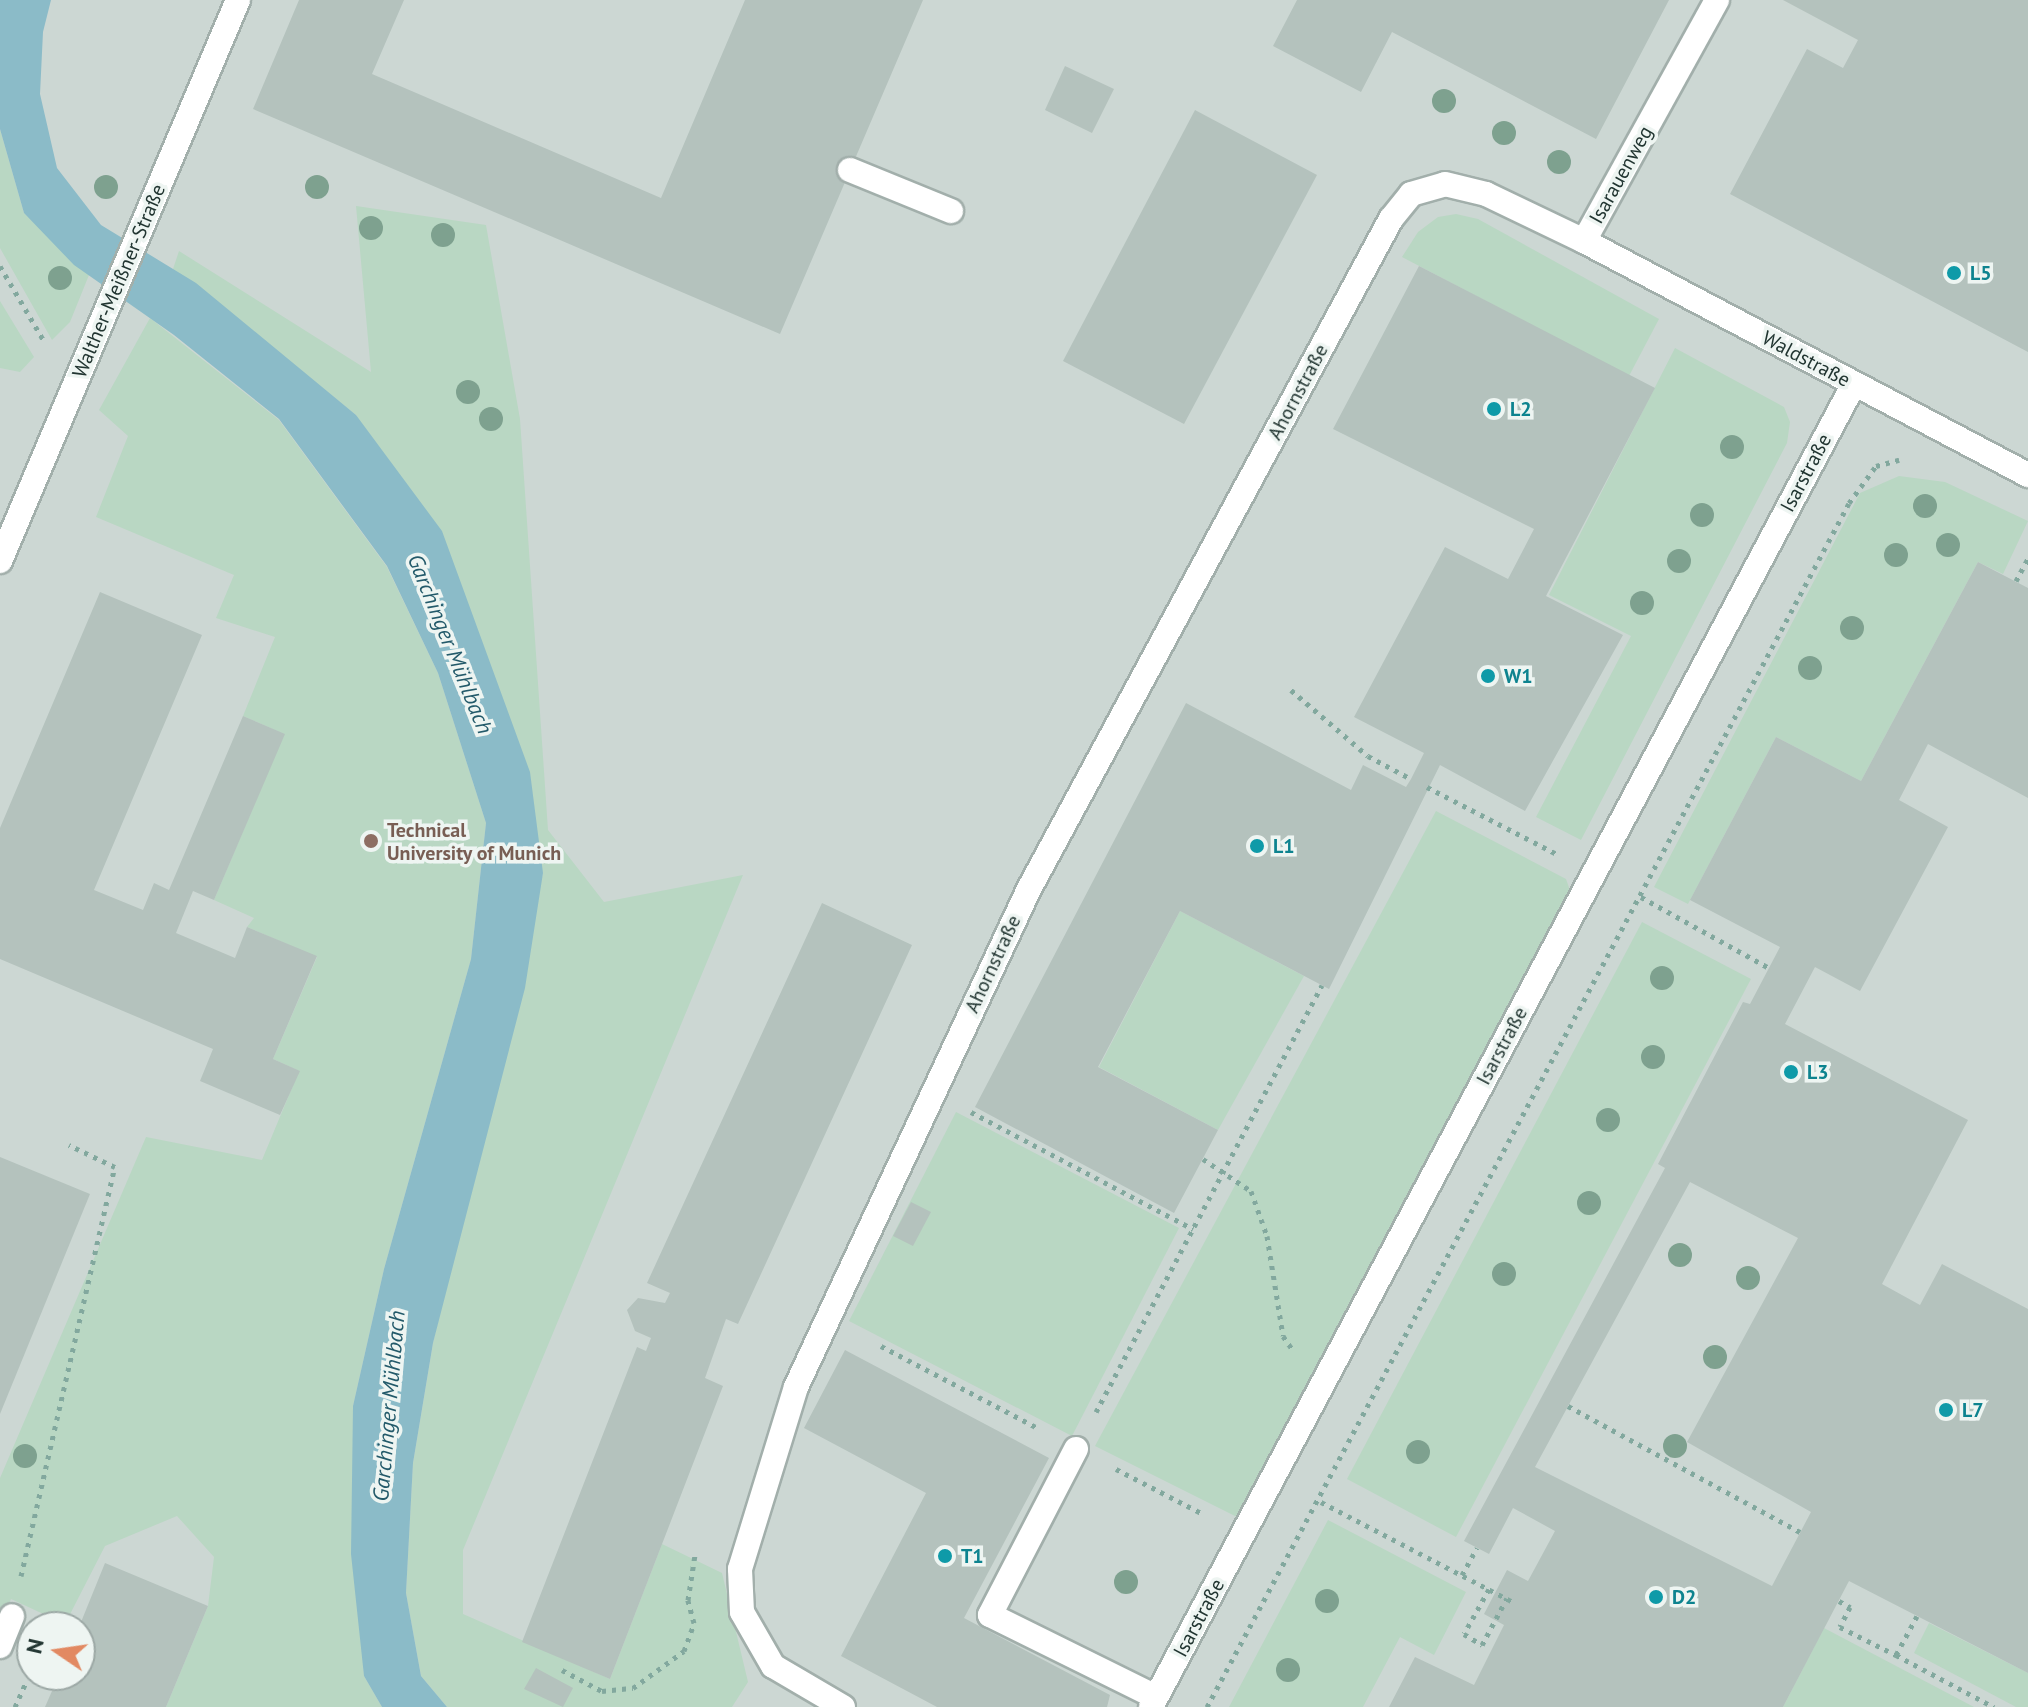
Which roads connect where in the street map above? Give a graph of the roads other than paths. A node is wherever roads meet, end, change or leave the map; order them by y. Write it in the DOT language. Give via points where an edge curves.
graph roads {
  1 [pos="238,0"];
  2 [pos="1717,0"];
  3 [pos="850,170"];
  4 [pos="951,211"];
  5 [pos="1391,219"];
  6 [pos="1584,241"];
  7 [pos="1854,384"];
  8 [pos="2028,475"];
  9 [pos="0,561"];
  10 [pos="1076,1449"];
  11 [pos="12,1616"];
  12 [pos="0,1646"];
  13 [pos="1154,1702"];
  14 [pos="843,1707"];
  1 -- 9 [label="street, Walther-Meißner-Straße"];
  2 -- 6 [label="street, Isarauenweg"];
  3 -- 4 [label="street"];
  5 -- 6 [label="street, Isarauenweg" via="1411,194 1445,184 1486,194"];
  5 -- 14 [label="street, Ahornstraße" via="1029,889 796,1387 740,1569 742,1612 773,1666"];
  6 -- 7 [label="street, Waldstraße"];
  7 -- 8 [label="street, Waldstraße"];
  7 -- 13 [label="street, Isarstraße"];
  10 -- 13 [label="street" via="990,1615"];
  11 -- 12 [label="street"];
}
